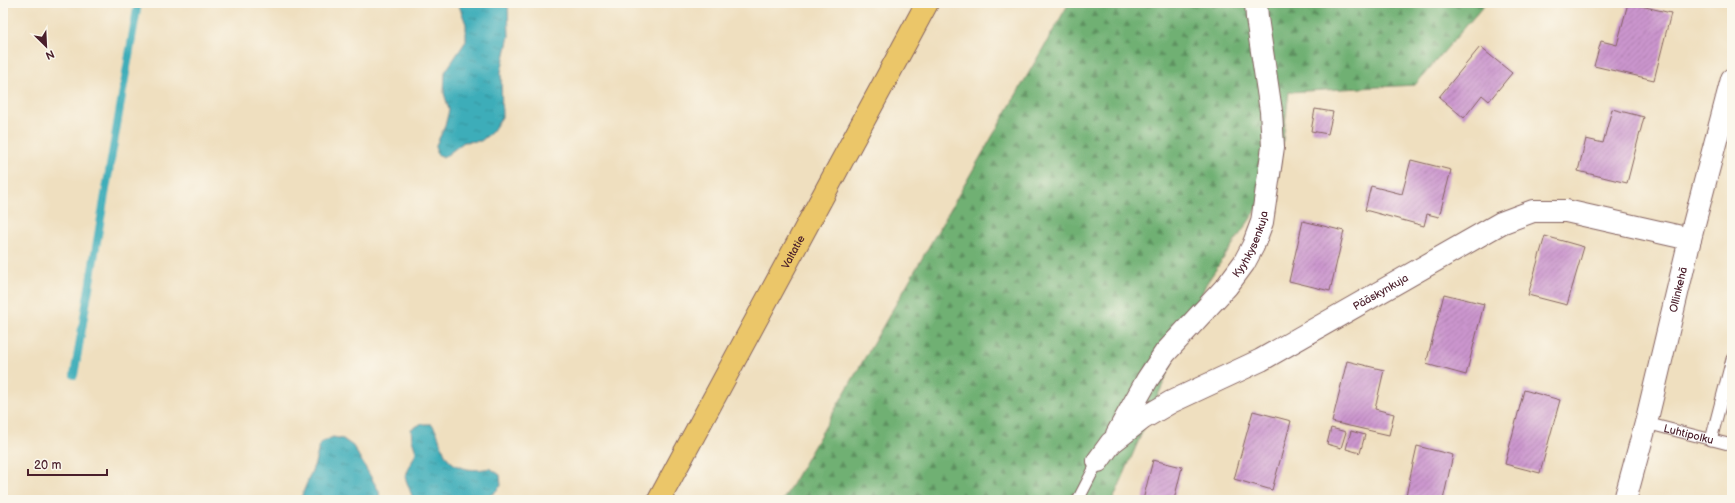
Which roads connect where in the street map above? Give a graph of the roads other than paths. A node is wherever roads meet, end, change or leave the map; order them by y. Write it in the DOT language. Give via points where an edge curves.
graph roads {
  1 [pos="926,3"];
  2 [pos="1256,3"];
  3 [pos="1732,79"];
  4 [pos="1690,239"];
  5 [pos="1732,359"];
  6 [pos="1646,423"];
  7 [pos="1710,440"];
  8 [pos="1111,444"];
  9 [pos="1732,445"];
  10 [pos="1098,461"];
  11 [pos="660,500"];
  12 [pos="1078,500"];
  13 [pos="1625,500"];
  1 -- 11 [label="highway, Valtatie"];
  2 -- 8 [label="street, Kyyhkysenkuja" via="1271,111 1273,147 1262,222 1244,263 1227,286 1165,353"];
  3 -- 4 [label="street, Ollinkehä"];
  4 -- 6 [label="street, Ollinkehä"];
  4 -- 8 [label="street, Pääskynkuja" via="1566,211 1533,211 1518,215 1262,360 1171,402 1142,419"];
  5 -- 7 [label="lane"];
  6 -- 7 [label="lane, Luhtipolku"];
  6 -- 13 [label="street, Ollinkehä"];
  7 -- 9 [label="lane, Luhtipolku"];
  8 -- 10 [label="street, Pääskynkuja"];
  10 -- 12 [label="lane"];
}
